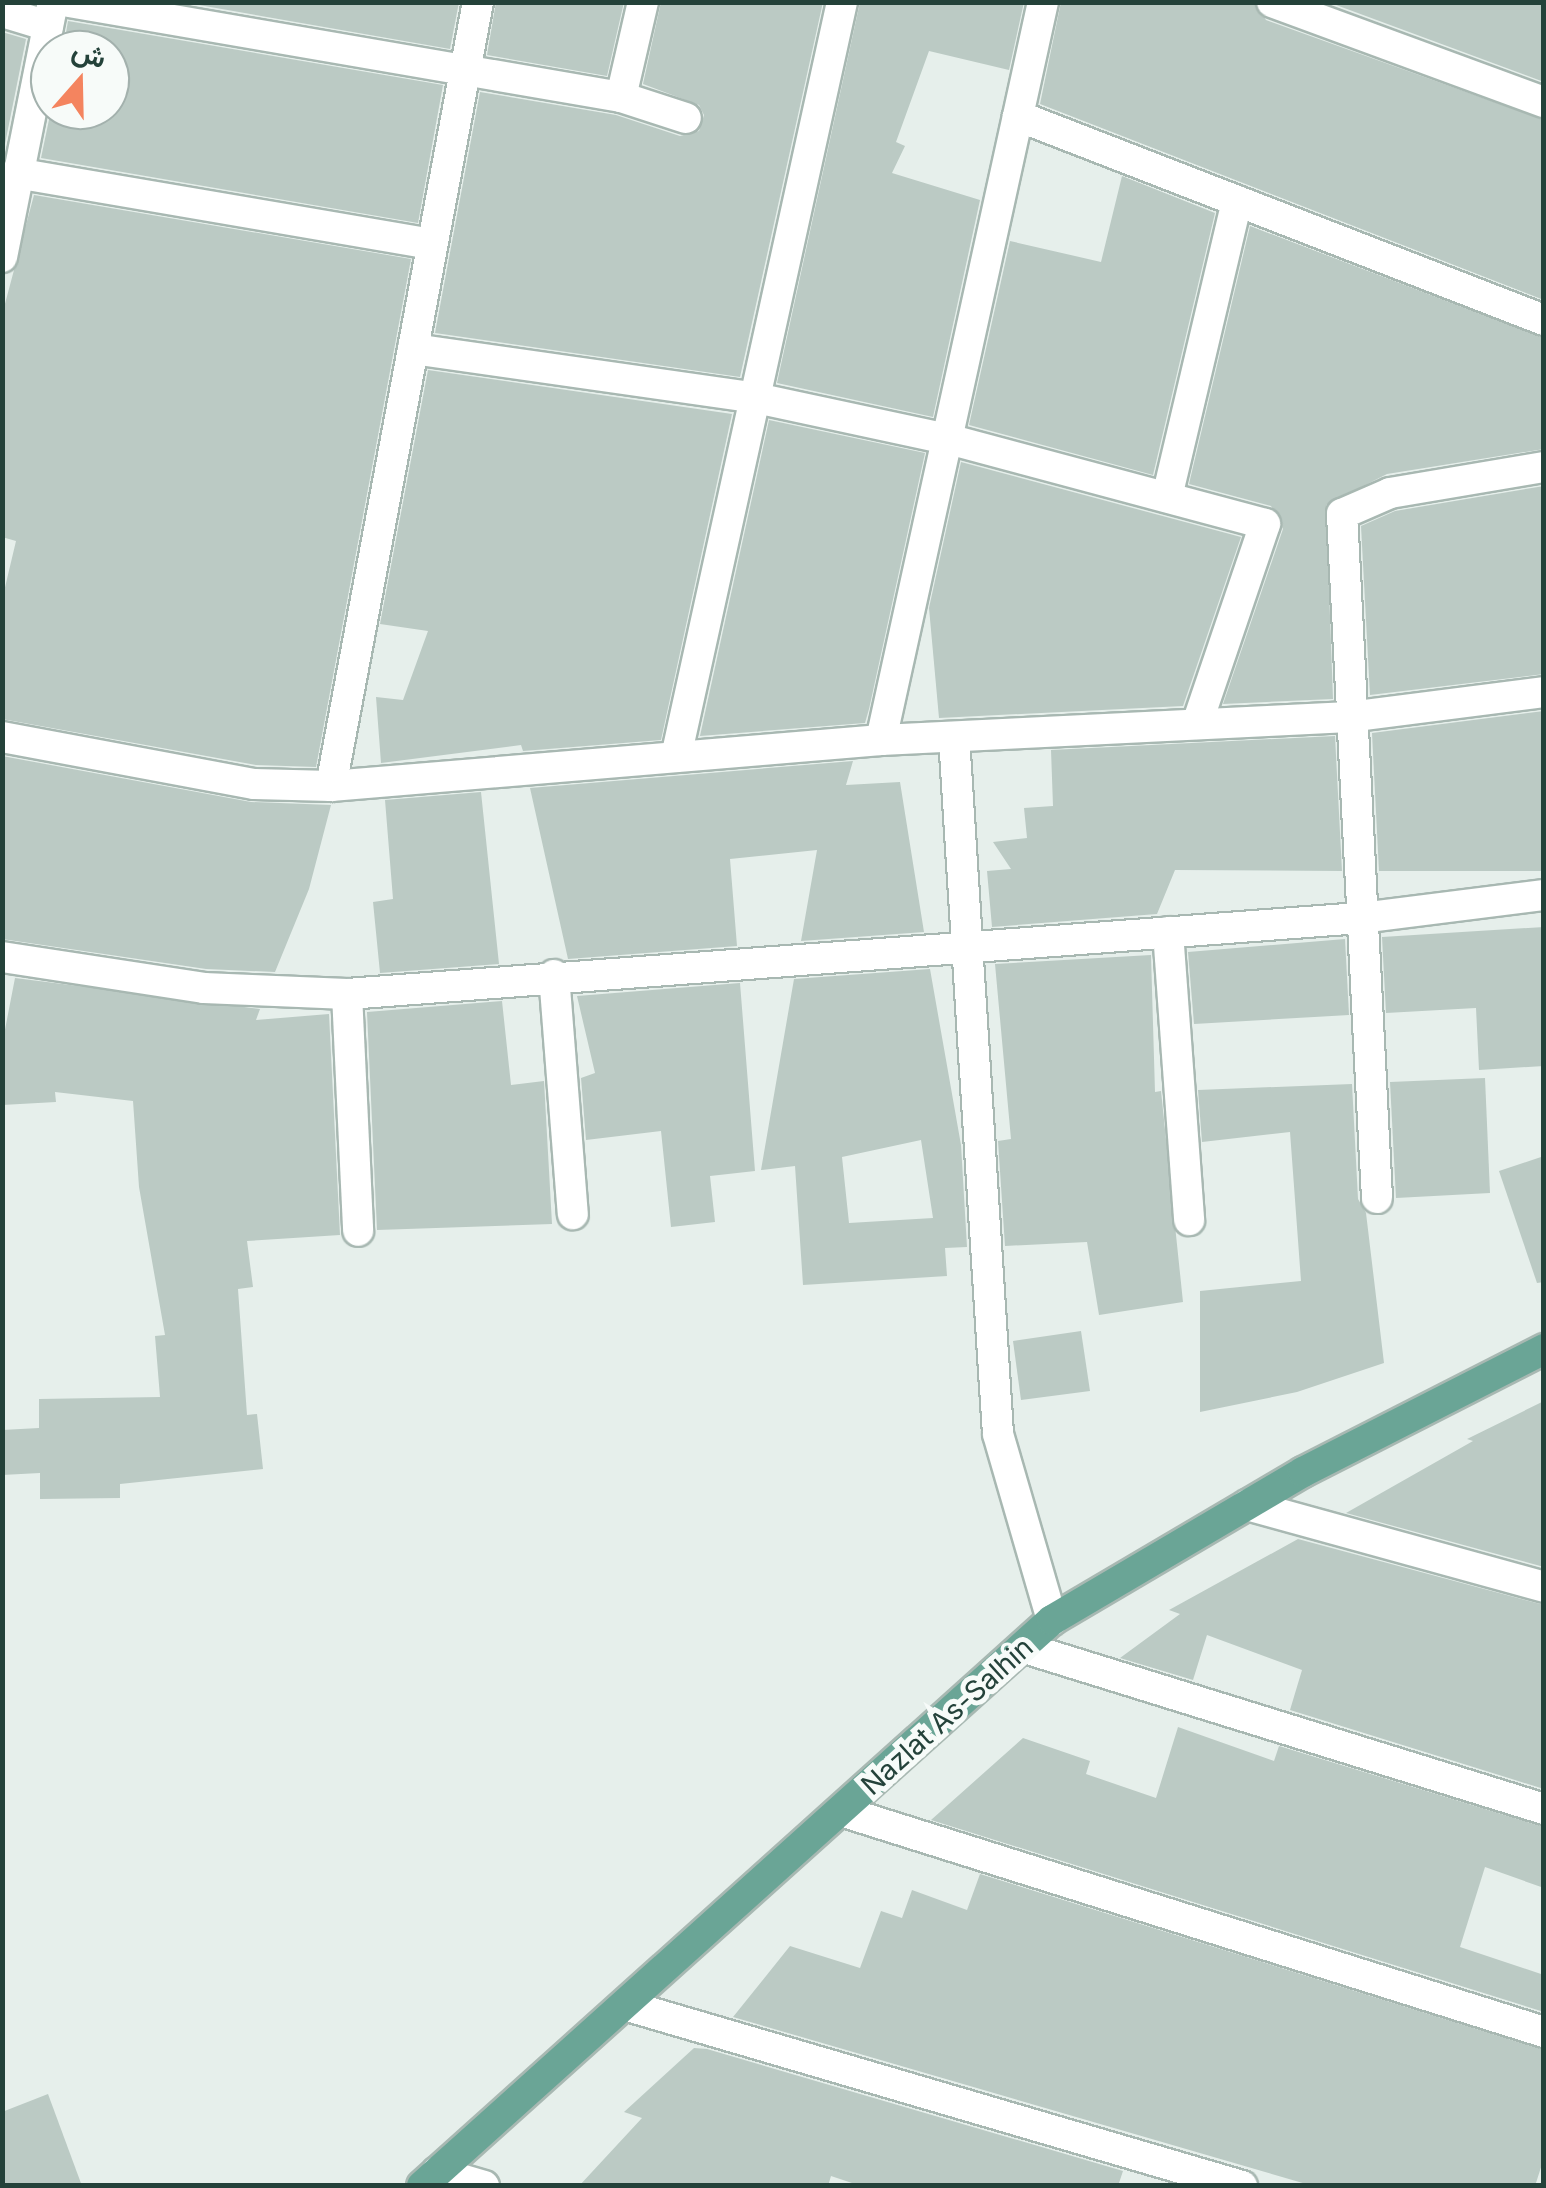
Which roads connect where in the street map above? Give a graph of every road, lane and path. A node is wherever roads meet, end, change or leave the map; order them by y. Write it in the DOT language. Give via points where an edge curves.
graph roads {
  1 [pos="69,2"];
  2 [pos="478,2"];
  3 [pos="643,2"];
  4 [pos="842,2"];
  5 [pos="1043,2"];
  6 [pos="1272,2"];
  7 [pos="2,12"];
  8 [pos="50,14"];
  9 [pos="465,74"];
  10 [pos="621,97"];
  11 [pos="1544,102"];
  12 [pos="1018,116"];
  13 [pos="686,118"];
  14 [pos="16,173"];
  15 [pos="1237,201"];
  16 [pos="432,244"];
  17 [pos="3,256"];
  18 [pos="1544,320"];
  19 [pos="413,349"];
  20 [pos="756,398"];
  21 [pos="948,438"];
  22 [pos="1544,468"];
  23 [pos="1167,497"];
  24 [pos="1544,692"];
  25 [pos="1350,717"];
  26 [pos="1198,724"];
  27 [pos="2,737"];
  28 [pos="954,737"];
  29 [pos="881,740"];
  30 [pos="676,757"];
  31 [pos="331,786"];
  32 [pos="1544,896"];
  33 [pos="1361,918"];
  34 [pos="1168,932"];
  35 [pos="971,946"];
  36 [pos="2,958"];
  37 [pos="554,976"];
  38 [pos="348,994"];
  39 [pos="1377,1198"];
  40 [pos="573,1214"];
  41 [pos="1189,1220"];
  42 [pos="358,1230"];
  43 [pos="1540,1353"];
  44 [pos="1247,1505"];
  45 [pos="1544,1587"];
  46 [pos="1052,1620"];
  47 [pos="1024,1648"];
  48 [pos="1544,1809"];
  49 [pos="841,1811"];
  50 [pos="628,2006"];
  51 [pos="1544,2032"];
  52 [pos="430,2179"];
  53 [pos="484,2186"];
  54 [pos="1242,2186"];
  1 -- 9 [label="street"];
  2 -- 9 [label="street"];
  3 -- 10 [label="street"];
  4 -- 20 [label="street"];
  5 -- 12 [label="street"];
  6 -- 11 [label="street"];
  7 -- 8 [label="street"];
  8 -- 14 [label="street"];
  9 -- 10 [label="street"];
  9 -- 16 [label="street"];
  10 -- 13 [label="street"];
  12 -- 15 [label="street"];
  12 -- 21 [label="street"];
  14 -- 16 [label="street"];
  14 -- 17 [label="street"];
  15 -- 18 [label="street"];
  15 -- 23 [label="street"];
  16 -- 19 [label="street"];
  19 -- 20 [label="street"];
  19 -- 31 [label="street"];
  20 -- 21 [label="street"];
  20 -- 30 [label="street"];
  21 -- 23 [label="street"];
  21 -- 29 [label="street"];
  22 -- 25 [label="street" via="1390,494 1342,514"];
  23 -- 26 [label="street" via="1265,524"];
  24 -- 25 [label="street"];
  25 -- 26 [label="street"];
  25 -- 33 [label="street"];
  26 -- 28 [label="street"];
  27 -- 31 [label="street" via="254,784"];
  28 -- 29 [label="street"];
  28 -- 35 [label="street"];
  29 -- 30 [label="street"];
  30 -- 31 [label="street"];
  32 -- 33 [label="street"];
  33 -- 34 [label="street"];
  33 -- 39 [label="street"];
  34 -- 35 [label="street"];
  34 -- 41 [label="street"];
  35 -- 37 [label="street"];
  35 -- 46 [label="street" via="998,1434"];
  36 -- 38 [label="street" via="204,988"];
  37 -- 38 [label="street"];
  37 -- 40 [label="street"];
  38 -- 42 [label="street"];
  43 -- 44 [label="main road, Nazlat As-Salhin"];
  44 -- 45 [label="street"];
  44 -- 46 [label="main road, Nazlat As-Salhin"];
  46 -- 47 [label="main road, Nazlat As-Salhin"];
  47 -- 48 [label="street"];
  47 -- 49 [label="main road, Nazlat As-Salhin"];
  49 -- 50 [label="main road, Nazlat As-Salhin"];
  49 -- 51 [label="street"];
  50 -- 52 [label="main road, Nazlat As-Salhin"];
  50 -- 54 [label="street"];
  52 -- 53 [label="street"];
}
